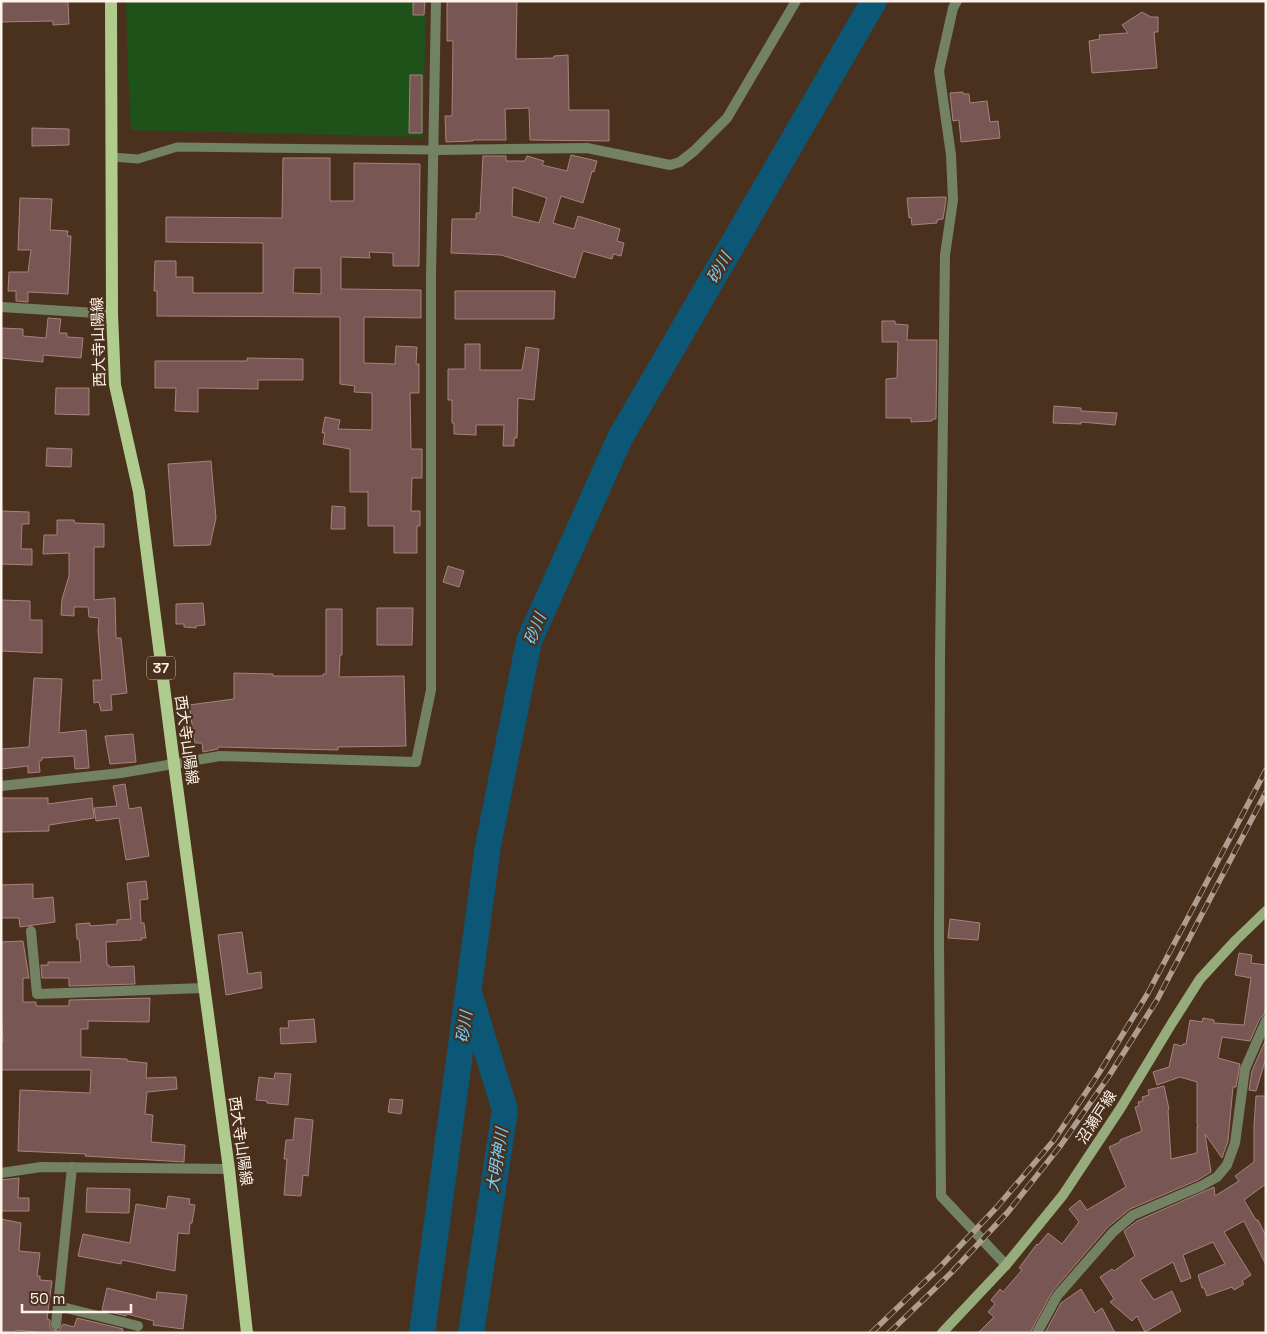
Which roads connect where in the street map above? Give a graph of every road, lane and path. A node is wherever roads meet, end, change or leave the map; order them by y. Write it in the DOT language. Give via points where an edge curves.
graph roads {
  1 [pos="111,1"];
  2 [pos="436,1"];
  3 [pos="796,1"];
  4 [pos="957,1"];
  5 [pos="434,150"];
  6 [pos="112,157"];
  7 [pos="1,307"];
  8 [pos="112,314"];
  9 [pos="174,764"];
  10 [pos="1,786"];
  11 [pos="1266,911"];
  12 [pos="31,931"];
  13 [pos="204,988"];
  14 [pos="1266,1021"];
  15 [pos="72,1167"];
  16 [pos="229,1169"];
  17 [pos="1,1173"];
  18 [pos="1006,1265"];
  19 [pos="58,1306"];
  20 [pos="56,1325"];
  21 [pos="138,1326"];
  22 [pos="247,1333"];
  23 [pos="942,1333"];
  24 [pos="1037,1333"];
  1 -- 6 [label="main road, 西大寺山陽線 / 37"];
  2 -- 5 [label="street"];
  3 -- 5 [label="street" via="727,118 680,162 670,165 588,148"];
  4 -- 18 [label="street" via="939,71 951,155 953,200 945,255 940,657 941,1196"];
  5 -- 6 [label="lane" via="177,147 138,159"];
  5 -- 9 [label="street" via="430,286 431,690 416,762 220,756"];
  6 -- 8 [label="main road, 西大寺山陽線 / 37"];
  7 -- 8 [label="street"];
  8 -- 9 [label="main road, 西大寺山陽線 / 37" via="115,385 139,492"];
  9 -- 10 [label="street"];
  9 -- 13 [label="main road, 西大寺山陽線 / 37"];
  11 -- 18 [label="main road, 沼瀬戸線" via="1200,979 1062,1196"];
  12 -- 13 [label="street" via="37,994"];
  13 -- 16 [label="main road, 西大寺山陽線 / 37"];
  14 -- 24 [label="street" via="1245,1070 1235,1143 1227,1165 1217,1177 1133,1215 1113,1232 1057,1296"];
  15 -- 16 [label="street"];
  15 -- 17 [label="street" via="41,1167"];
  15 -- 19 [label="street"];
  16 -- 22 [label="main road, 西大寺山陽線 / 37"];
  18 -- 23 [label="main road, 沼瀬戸線"];
  19 -- 20 [label="street"];
  19 -- 21 [label="street"];
}
